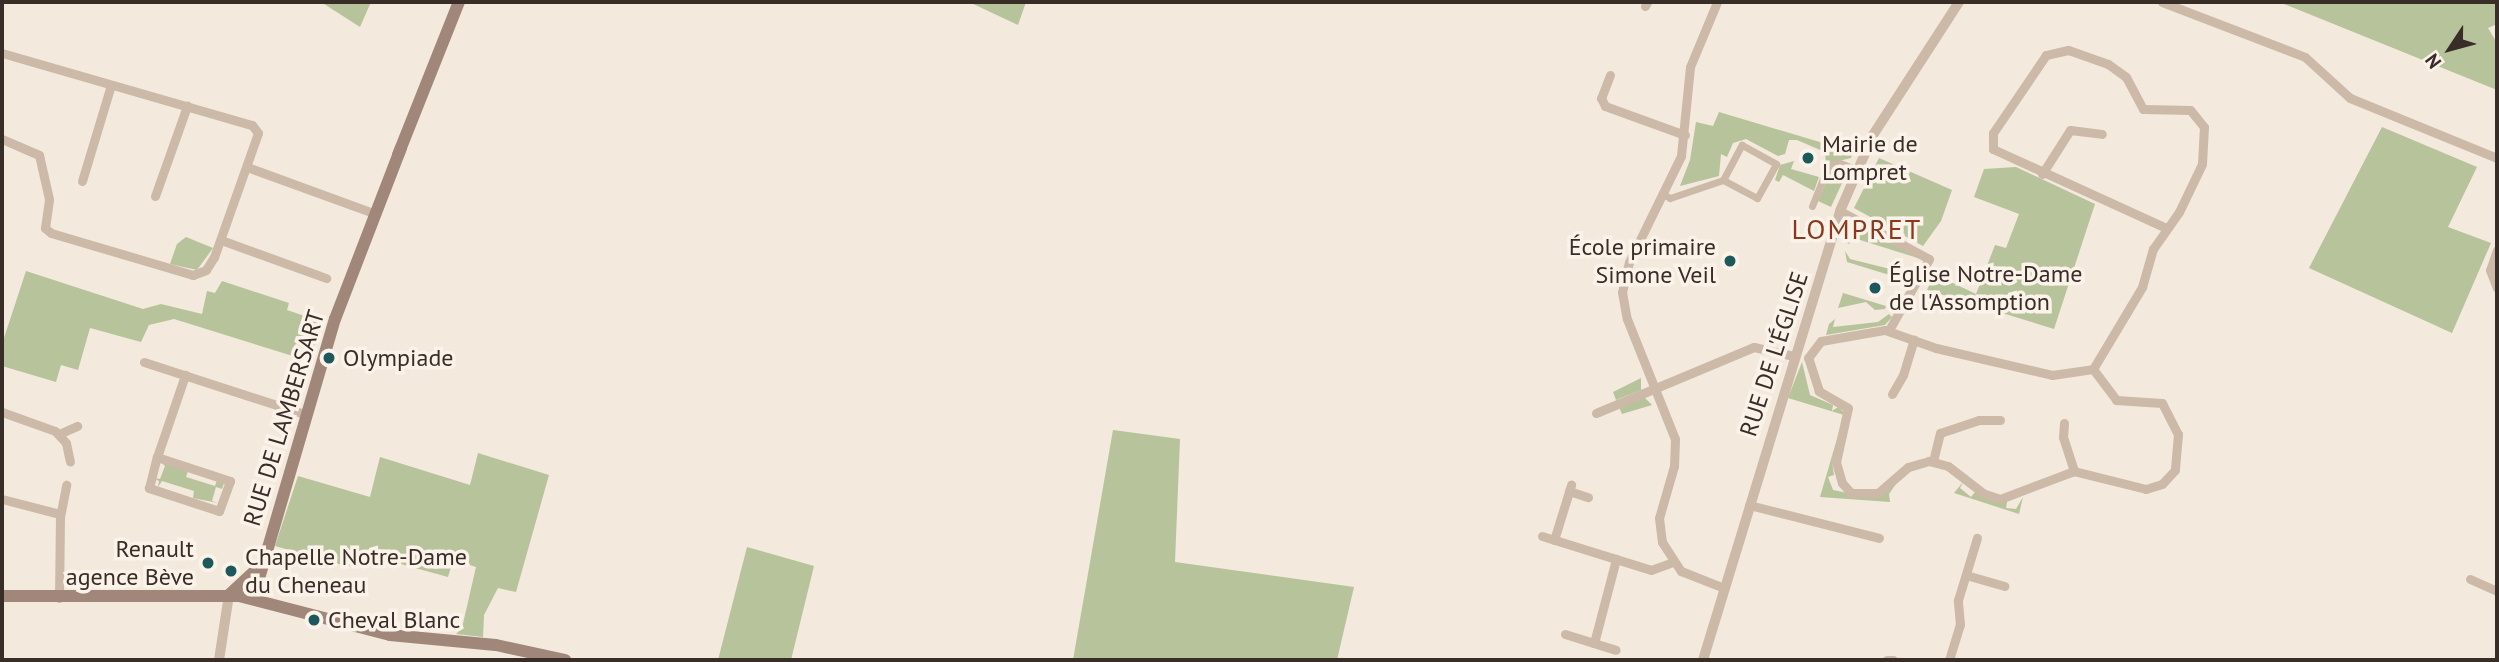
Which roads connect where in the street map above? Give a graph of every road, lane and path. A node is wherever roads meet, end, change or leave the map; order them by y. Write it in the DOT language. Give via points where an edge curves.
graph roads {
  1 [pos="459,2"];
  2 [pos="1717,2"];
  3 [pos="1959,2"];
  4 [pos="2162,2"];
  5 [pos="2,53"];
  6 [pos="1610,75"];
  7 [pos="111,85"];
  8 [pos="187,106"];
  9 [pos="2102,134"];
  10 [pos="1685,135"];
  11 [pos="2,139"];
  12 [pos="2497,158"];
  13 [pos="247,167"];
  14 [pos="1857,170"];
  15 [pos="2042,174"];
  16 [pos="1723,180"];
  17 [pos="82,181"];
  18 [pos="1664,194"];
  19 [pos="155,196"];
  20 [pos="1812,206"];
  21 [pos="1840,211"];
  22 [pos="372,212"];
  23 [pos="2166,228"];
  24 [pos="221,240"];
  25 [pos="2497,250"];
  26 [pos="326,278"];
  27 [pos="2497,288"];
  28 [pos="1889,330"];
  29 [pos="1914,340"];
  30 [pos="1794,354"];
  31 [pos="1808,358"];
  32 [pos="144,362"];
  33 [pos="2093,369"];
  34 [pos="185,375"];
  35 [pos="1656,388"];
  36 [pos="1892,394"];
  37 [pos="2,412"];
  38 [pos="1596,413"];
  39 [pos="307,415"];
  40 [pos="2000,420"];
  41 [pos="2064,422"];
  42 [pos="77,426"];
  43 [pos="59,434"];
  44 [pos="157,457"];
  45 [pos="1933,461"];
  46 [pos="70,462"];
  47 [pos="2074,471"];
  48 [pos="66,485"];
  49 [pos="1588,497"];
  50 [pos="2,499"];
  51 [pos="1749,505"];
  52 [pos="60,514"];
  53 [pos="1542,536"];
  54 [pos="1879,538"];
  55 [pos="1977,538"];
  56 [pos="1554,540"];
  57 [pos="1616,559"];
  58 [pos="1673,562"];
  59 [pos="262,564"];
  60 [pos="1966,575"];
  61 [pos="2470,579"];
  62 [pos="2004,586"];
  63 [pos="1724,588"];
  64 [pos="2497,591"];
  65 [pos="229,595"];
  66 [pos="2,596"];
  67 [pos="59,598"];
  68 [pos="253,599"];
  69 [pos="1565,634"];
  70 [pos="1594,643"];
  71 [pos="1616,650"];
  72 [pos="219,660"];
  73 [pos="565,660"];
  74 [pos="1703,660"];
  75 [pos="1887,660"];
  76 [pos="1893,660"];
  77 [pos="1949,660"];
  1 -- 22 [label="main road, RUE DE LAMBERSART"];
  2 -- 10 [label="street" via="1692,61"];
  3 -- 14 [label="street, RUE DE L'ÉGLISE" via="1886,114"];
  4 -- 12 [label="street" via="2305,57 2350,98"];
  5 -- 7 [label="street"];
  6 -- 10 [label="street" via="1601,98 1605,106 1637,122 1653,121"];
  7 -- 8 [label="street"];
  7 -- 17 [label="street"];
  8 -- 13 [label="street" via="257,130"];
  8 -- 19 [label="street"];
  9 -- 15 [label="street" via="2070,130"];
  10 -- 18 [label="street"];
  11 -- 24 [label="street" via="38,155 49,199 45,228 51,233 188,275 209,266"];
  13 -- 22 [label="street"];
  13 -- 24 [label="street"];
  14 -- 20 [label="street" via="1840,163 1828,166"];
  14 -- 21 [label="street, RUE DE L'ÉGLISE"];
  15 -- 23 [label="street"];
  15 -- 23 [label="street" via="2024,161 1998,155 1991,143 1993,133 2046,55 2068,50 2109,64 2130,81 2143,108 2190,110 2203,123 2202,164"];
  16 -- 16 [label="street" via="1757,198 1776,163 1742,145"];
  16 -- 18 [label="street" via="1670,198"];
  18 -- 35 [label="street" via="1622,286 1626,315"];
  21 -- 28 [label="street" via="1925,254 1928,266"];
  21 -- 30 [label="street, RUE DE L'ÉGLISE"];
  22 -- 39 [label="main road, RUE DE LAMBERSART"];
  23 -- 33 [label="street" via="2151,255 2142,287"];
  24 -- 26 [label="street"];
  25 -- 27 [label="street" via="2490,270"];
  28 -- 29 [label="street"];
  28 -- 31 [label="street" via="1821,341"];
  29 -- 33 [label="street" via="2052,375"];
  29 -- 36 [label="street"];
  30 -- 31 [label="street"];
  30 -- 35 [label="street" via="1754,347"];
  30 -- 51 [label="street, RUE DE L'ÉGLISE"];
  31 -- 45 [label="street" via="1819,391 1842,401 1849,412 1836,462 1848,491 1878,493 1908,467"];
  32 -- 34 [label="street"];
  33 -- 47 [label="street" via="2116,400 2165,405 2178,435 2177,461 2170,478 2150,489"];
  34 -- 39 [label="street"];
  34 -- 44 [label="street"];
  35 -- 38 [label="street"];
  35 -- 58 [label="street" via="1675,439 1674,466 1658,528"];
  37 -- 43 [label="street"];
  39 -- 59 [label="main road, RUE DE LAMBERSART"];
  40 -- 45 [label="street" via="1979,420 1940,433"];
  41 -- 47 [label="street"];
  42 -- 43 [label="street"];
  43 -- 46 [label="street"];
  44 -- 44 [label="street" via="149,488 219,511 230,481"];
  45 -- 47 [label="street" via="1948,466 1987,496 2000,499"];
  48 -- 52 [label="street"];
  49 -- 56 [label="street" via="1570,488"];
  50 -- 52 [label="street"];
  51 -- 54 [label="street"];
  51 -- 63 [label="street, RUE DE L'ÉGLISE"];
  52 -- 67 [label="street"];
  53 -- 56 [label="street"];
  55 -- 60 [label="street"];
  56 -- 57 [label="street"];
  57 -- 58 [label="street" via="1654,570"];
  57 -- 70 [label="street"];
  58 -- 63 [label="street" via="1696,579"];
  59 -- 65 [label="main road, RUE DE LAMBERSART"];
  59 -- 68 [label="main road, RUE DE LAMBERSART"];
  60 -- 62 [label="street"];
  60 -- 77 [label="street"];
  61 -- 64 [label="street"];
  63 -- 74 [label="street, RUE DE L'ÉGLISE"];
  65 -- 67 [label="main road"];
  65 -- 68 [label="main road"];
  65 -- 72 [label="street"];
  66 -- 67 [label="main road"];
  68 -- 73 [label="main road" via="390,635 496,645"];
  69 -- 70 [label="street"];
  70 -- 71 [label="street"];
  75 -- 76 [label="street"];
}
